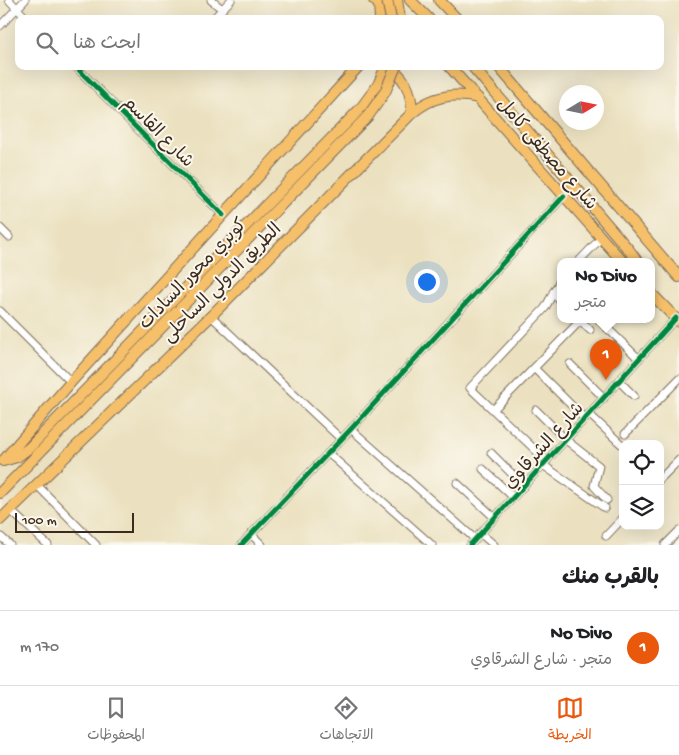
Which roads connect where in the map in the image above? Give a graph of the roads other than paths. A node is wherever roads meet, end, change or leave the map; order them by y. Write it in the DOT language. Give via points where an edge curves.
graph roads {
  1 [pos="9,0"];
  2 [pos="24,0"];
  3 [pos="211,0"];
  4 [pos="231,0"];
  5 [pos="397,0"];
  6 [pos="410,0"];
  7 [pos="439,0"];
  8 [pos="380,1"];
  9 [pos="17,8"];
  10 [pos="222,9"];
  11 [pos="23,15"];
  12 [pos="217,15"];
  13 [pos="380,15"];
  14 [pos="389,15"];
  15 [pos="395,15"];
  16 [pos="399,15"];
  17 [pos="426,15"];
  18 [pos="453,15"];
  19 [pos="0,26"];
  20 [pos="79,70"];
  21 [pos="355,70"];
  22 [pos="385,70"];
  23 [pos="392,70"];
  24 [pos="394,70"];
  25 [pos="454,70"];
  26 [pos="475,70"];
  27 [pos="501,70"];
  28 [pos="478,98"];
  29 [pos="412,113"];
  30 [pos="564,196"];
  31 [pos="223,214"];
  32 [pos="0,228"];
  33 [pos="9,237"];
  34 [pos="601,238"];
  35 [pos="581,258"];
  36 [pos="619,258"];
  37 [pos="635,258"];
  38 [pos="679,277"];
  39 [pos="557,286"];
  40 [pos="553,292"];
  41 [pos="557,296"];
  42 [pos="655,298"];
  43 [pos="0,310"];
  44 [pos="211,316"];
  45 [pos="678,320"];
  46 [pos="576,323"];
  47 [pos="582,323"];
  48 [pos="602,323"];
  49 [pos="590,330"];
  50 [pos="639,359"];
  51 [pos="570,364"];
  52 [pos="534,368"];
  53 [pos="679,380"];
  54 [pos="619,381"];
  55 [pos="71,382"];
  56 [pos="634,396"];
  57 [pos="604,398"];
  58 [pos="493,410"];
  59 [pos="536,410"];
  60 [pos="587,416"];
  61 [pos="351,429"];
  62 [pos="625,434"];
  63 [pos="341,439"];
  64 [pos="566,440"];
  65 [pos="619,442"];
  66 [pos="328,453"];
  67 [pos="491,453"];
  68 [pos="679,460"];
  69 [pos="1,462"];
  70 [pos="545,463"];
  71 [pos="483,469"];
  72 [pos="664,475"];
  73 [pos="457,483"];
  74 [pos="37,485"];
  75 [pos="524,486"];
  76 [pos="0,493"];
  77 [pos="513,497"];
  78 [pos="606,500"];
  79 [pos="605,508"];
  80 [pos="10,510"];
  81 [pos="494,518"];
  82 [pos="0,520"];
  83 [pos="619,522"];
  84 [pos="679,531"];
  85 [pos="251,534"];
  86 [pos="0,536"];
  87 [pos="606,536"];
  88 [pos="475,539"];
  89 [pos="10,545"];
  90 [pos="48,545"];
  91 [pos="96,545"];
  92 [pos="241,545"];
  93 [pos="262,545"];
  94 [pos="432,545"];
  95 [pos="494,545"];
  96 [pos="665,545"];
  1 -- 9 [label="street"];
  2 -- 9 [label="street"];
  3 -- 10 [label="street"];
  4 -- 10 [label="street"];
  5 -- 16 [label="main road"];
  6 -- 17 [label="main road"];
  7 -- 18 [label="main road"];
  8 -- 13 [label="main road"];
  8 -- 14 [label="main road, bridge"];
  8 -- 15 [label="main road"];
  9 -- 11 [label="street"];
  9 -- 19 [label="street"];
  10 -- 12 [label="street"];
  20 -- 31 [label="street, شارع القاسم"];
  21 -- 31 [label="main road"];
  22 -- 69 [label="main road, كوبري محور السادات" via="368,100 30,448"];
  23 -- 29 [label="main road" via="405,82 410,92"];
  24 -- 76 [label="main road, كوبري محور السادات, bridge" via="374,109"];
  25 -- 28 [label="main road, شارع مصطفى كامل"];
  26 -- 37 [label="main road"];
  27 -- 38 [label="main road, شارع مصطفى كامل"];
  28 -- 29 [label="main road, الطريق الدولي الساحلى" via="448,96 428,101"];
  28 -- 30 [label="main road, شارع مصطفى كامل"];
  29 -- 44 [label="main road, الطريق الدولي الساحلى"];
  30 -- 34 [label="main road, شارع مصطفى كامل"];
  30 -- 61 [label="street"];
  31 -- 55 [label="main road"];
  32 -- 33 [label="street"];
  34 -- 35 [label="street"];
  34 -- 36 [label="main road, شارع مصطفى كامل"];
  39 -- 40 [label="street"];
  40 -- 41 [label="street"];
  40 -- 58 [label="street" via="545,308 470,388"];
  42 -- 45 [label="main road"];
  43 -- 55 [label="street"];
  44 -- 63 [label="street"];
  44 -- 74 [label="main road, الطريق الدولي الساحلى"];
  45 -- 50 [label="street, شارع الشرقاوي"];
  46 -- 52 [label="street"];
  47 -- 49 [label="street"];
  48 -- 50 [label="street"];
  50 -- 54 [label="street, شارع الشرقاوي"];
  51 -- 57 [label="street"];
  52 -- 58 [label="street"];
  52 -- 60 [label="street"];
  53 -- 62 [label="street"];
  54 -- 56 [label="street"];
  54 -- 57 [label="street, شارع الشرقاوي"];
  55 -- 69 [label="main road"];
  57 -- 60 [label="street, شارع الشرقاوي"];
  58 -- 70 [label="street"];
  59 -- 64 [label="street"];
  60 -- 64 [label="street, شارع الشرقاوي"];
  60 -- 65 [label="street"];
  61 -- 63 [label="street"];
  61 -- 88 [label="street"];
  63 -- 66 [label="street"];
  64 -- 70 [label="street, شارع الشرقاوي"];
  64 -- 78 [label="street" via="598,466 594,486"];
  66 -- 85 [label="street"];
  66 -- 94 [label="street"];
  67 -- 75 [label="street"];
  68 -- 72 [label="street"];
  70 -- 75 [label="street, شارع الشرقاوي"];
  70 -- 79 [label="street"];
  71 -- 77 [label="street"];
  73 -- 81 [label="street"];
  74 -- 80 [label="main road, الطريق الدولي الساحلى"];
  74 -- 91 [label="street"];
  75 -- 77 [label="street, شارع الشرقاوي"];
  77 -- 81 [label="street, شارع الشرقاوي"];
  80 -- 82 [label="main road, الطريق الدولي الساحلى"];
  80 -- 90 [label="street"];
  81 -- 88 [label="street, شارع الشرقاوي"];
  83 -- 87 [label="street"];
  84 -- 96 [label="street"];
  85 -- 92 [label="street"];
  85 -- 93 [label="street"];
  86 -- 89 [label="street"];
  88 -- 95 [label="street"];
}
